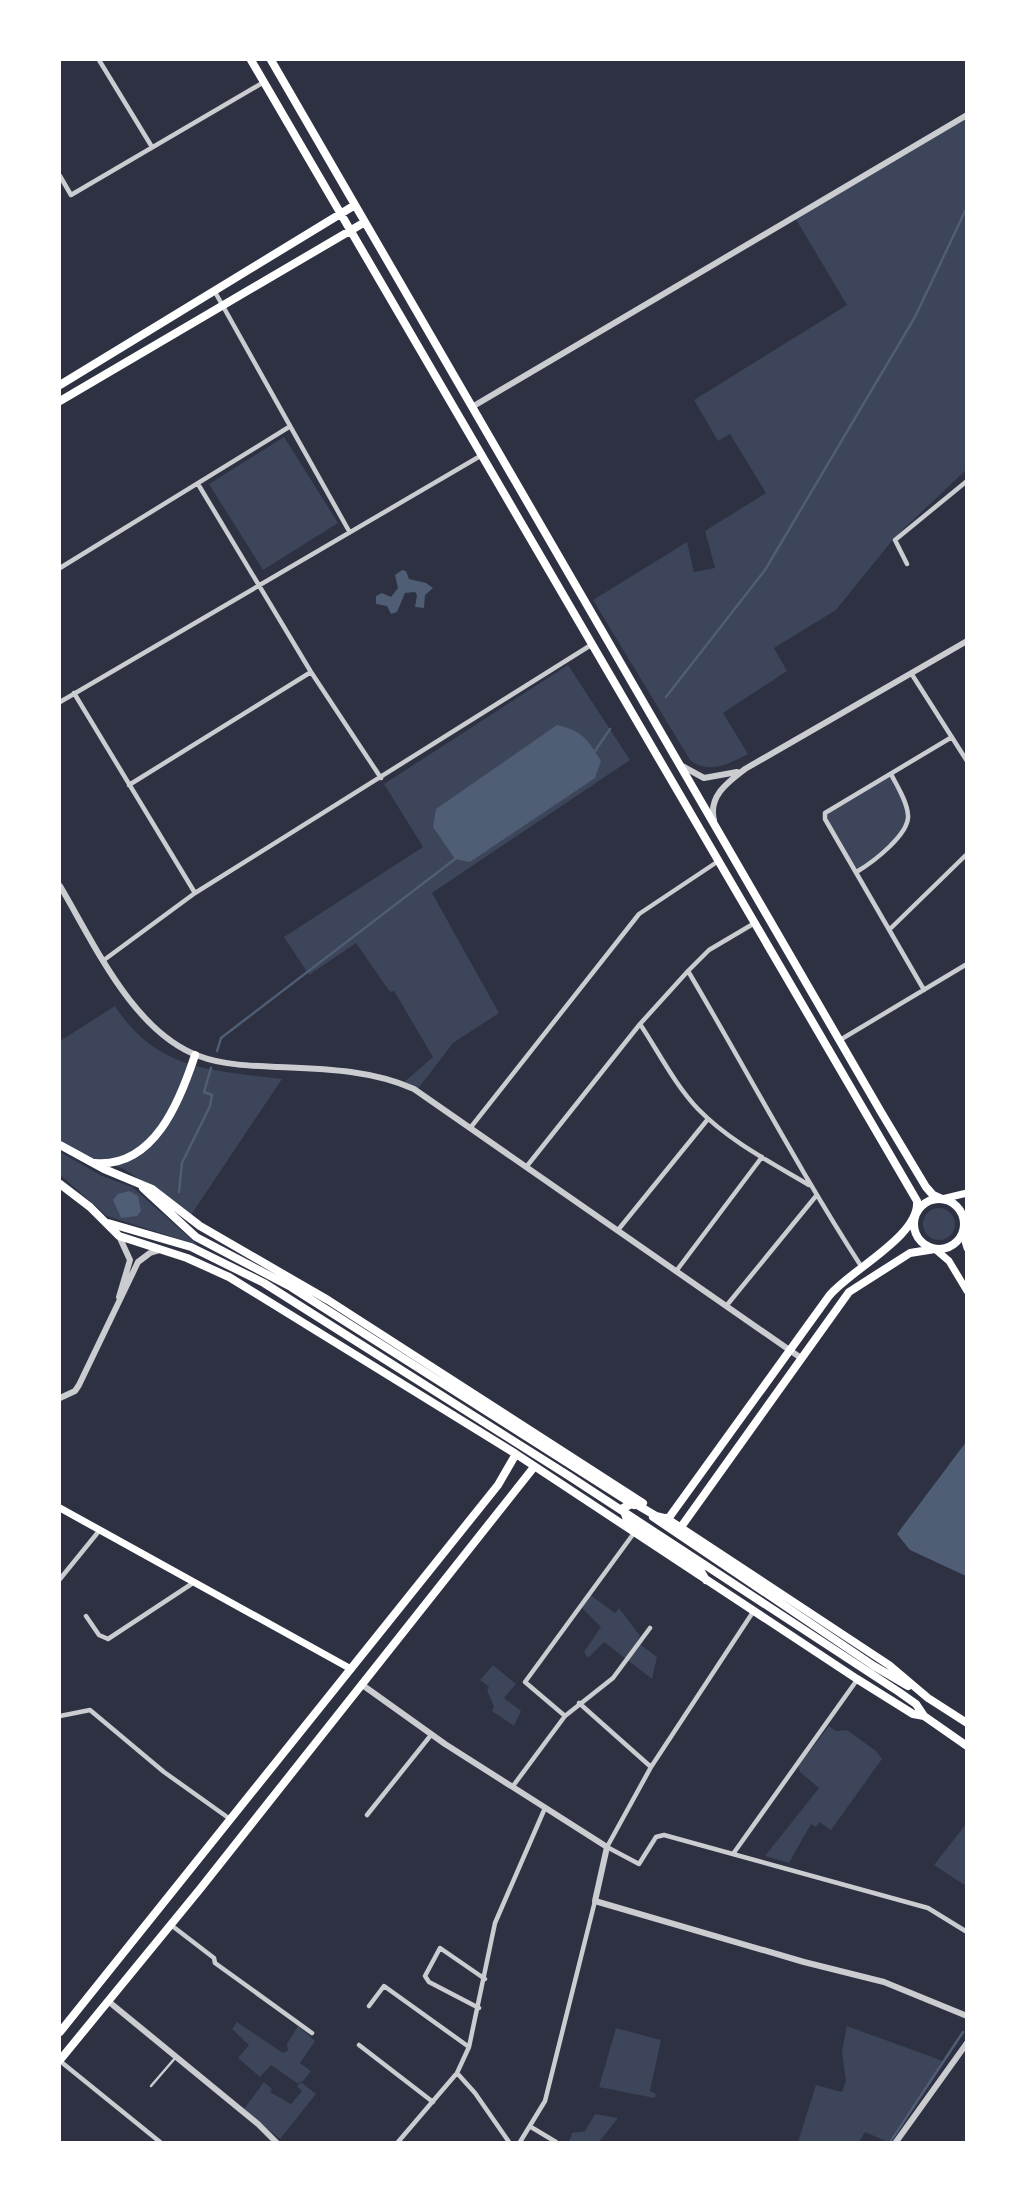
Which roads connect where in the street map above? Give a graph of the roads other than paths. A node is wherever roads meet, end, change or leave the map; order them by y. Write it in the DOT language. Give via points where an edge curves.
graph roads {
  1 [pos="99,60"];
  2 [pos="251,60"];
  3 [pos="271,60"];
  4 [pos="264,82"];
  5 [pos="967,115"];
  6 [pos="152,147"];
  7 [pos="60,176"];
  8 [pos="355,205"];
  9 [pos="341,213"];
  10 [pos="365,222"];
  11 [pos="351,230"];
  12 [pos="215,292"];
  13 [pos="222,304"];
  14 [pos="60,385"];
  15 [pos="60,401"];
  16 [pos="472,407"];
  17 [pos="289,427"];
  18 [pos="482,455"];
  19 [pos="967,481"];
  20 [pos="198,484"];
  21 [pos="532,512"];
  22 [pos="519,519"];
  23 [pos="349,531"];
  24 [pos="907,564"];
  25 [pos="60,568"];
  26 [pos="260,584"];
  27 [pos="967,641"];
  28 [pos="592,644"];
  29 [pos="312,672"];
  30 [pos="911,673"];
  31 [pos="74,693"];
  32 [pos="60,702"];
  33 [pos="952,737"];
  34 [pos="967,761"];
  35 [pos="682,766"];
  36 [pos="745,769"];
  37 [pos="891,774"];
  38 [pos="381,778"];
  39 [pos="129,785"];
  40 [pos="715,821"];
  41 [pos="967,854"];
  42 [pos="717,862"];
  43 [pos="858,871"];
  44 [pos="60,886"];
  45 [pos="195,893"];
  46 [pos="753,924"];
  47 [pos="891,928"];
  48 [pos="788,951"];
  49 [pos="104,960"];
  50 [pos="774,960"];
  51 [pos="967,964"];
  52 [pos="688,971"];
  53 [pos="924,990"];
  54 [pos="640,1024"];
  55 [pos="840,1040"];
  56 [pos="195,1055"];
  57 [pos="708,1119"];
  58 [pos="471,1127"];
  59 [pos="60,1145"];
  60 [pos="762,1157"];
  61 [pos="92,1163"];
  62 [pos="527,1166"];
  63 [pos="132,1180"];
  64 [pos="60,1184"];
  65 [pos="810,1185"];
  66 [pos="967,1193"];
  67 [pos="816,1196"];
  68 [pos="942,1199"];
  69 [pos="916,1214"];
  70 [pos="106,1222"];
  71 [pos="965,1223"];
  72 [pos="618,1230"];
  73 [pos="119,1236"];
  74 [pos="967,1248"];
  75 [pos="934,1249"];
  76 [pos="162,1250"];
  77 [pos="861,1266"];
  78 [pos="677,1270"];
  79 [pos="967,1291"];
  80 [pos="119,1299"];
  81 [pos="727,1305"];
  82 [pos="789,1350"];
  83 [pos="412,1353"];
  84 [pos="801,1358"];
  85 [pos="395,1377"];
  86 [pos="60,1398"];
  87 [pos="535,1433"];
  88 [pos="552,1444"];
  89 [pos="535,1448"];
  90 [pos="516,1454"];
  91 [pos="534,1467"];
  92 [pos="60,1508"];
  93 [pos="668,1519"];
  94 [pos="681,1527"];
  95 [pos="100,1530"];
  96 [pos="635,1532"];
  97 [pos="60,1580"];
  98 [pos="706,1580"];
  99 [pos="194,1582"];
  100 [pos="753,1611"];
  101 [pos="86,1616"];
  102 [pos="650,1628"];
  103 [pos="351,1669"];
  104 [pos="872,1670"];
  105 [pos="857,1679"];
  106 [pos="361,1684"];
  107 [pos="928,1698"];
  108 [pos="579,1703"];
  109 [pos="60,1716"];
  110 [pos="565,1716"];
  111 [pos="924,1716"];
  112 [pos="967,1723"];
  113 [pos="431,1735"];
  114 [pos="967,1746"];
  115 [pos="651,1767"];
  116 [pos="513,1786"];
  117 [pos="545,1808"];
  118 [pos="367,1815"];
  119 [pos="231,1819"];
  120 [pos="607,1847"];
  121 [pos="733,1854"];
  122 [pos="595,1900"];
  123 [pos="171,1925"];
  124 [pos="967,1932"];
  125 [pos="485,1979"];
  126 [pos="108,2001"];
  127 [pos="369,2006"];
  128 [pos="479,2008"];
  129 [pos="967,2016"];
  130 [pos="60,2032"];
  131 [pos="312,2033"];
  132 [pos="967,2043"];
  133 [pos="359,2045"];
  134 [pos="469,2047"];
  135 [pos="176,2057"];
  136 [pos="60,2061"];
  137 [pos="457,2073"];
  138 [pos="151,2086"];
  139 [pos="433,2102"];
  140 [pos="531,2127"];
  141 [pos="897,2142"];
  142 [pos="160,2143"];
  143 [pos="275,2143"];
  144 [pos="398,2143"];
  145 [pos="509,2143"];
  146 [pos="520,2143"];
  147 [pos="556,2143"];
  1 -- 6 [label="street"];
  2 -- 4 [label="main road"];
  3 -- 8 [label="main road"];
  4 -- 6 [label="street"];
  4 -- 9 [label="main road"];
  5 -- 16 [label="street"];
  6 -- 7 [label="street" via="71,195"];
  8 -- 9 [label="main road"];
  8 -- 10 [label="main road"];
  9 -- 11 [label="main road"];
  9 -- 12 [label="main road"];
  10 -- 11 [label="main road"];
  10 -- 16 [label="main road"];
  11 -- 13 [label="main road"];
  11 -- 18 [label="main road"];
  12 -- 13 [label="street"];
  12 -- 14 [label="main road"];
  13 -- 15 [label="main road"];
  13 -- 17 [label="street"];
  16 -- 21 [label="main road"];
  17 -- 20 [label="street"];
  17 -- 23 [label="street"];
  18 -- 22 [label="main road"];
  18 -- 23 [label="street"];
  19 -- 24 [label="street" via="895,540"];
  20 -- 25 [label="street"];
  20 -- 26 [label="street"];
  21 -- 22 [label="main road"];
  21 -- 35 [label="main road"];
  22 -- 28 [label="main road"];
  23 -- 26 [label="street"];
  26 -- 29 [label="street"];
  26 -- 31 [label="street"];
  27 -- 30 [label="street"];
  28 -- 38 [label="street"];
  28 -- 42 [label="main road"];
  29 -- 38 [label="street"];
  29 -- 39 [label="street"];
  30 -- 33 [label="street"];
  30 -- 36 [label="street"];
  31 -- 32 [label="street"];
  31 -- 39 [label="street"];
  33 -- 34 [label="street"];
  33 -- 37 [label="street"];
  35 -- 36 [label="street" via="704,778"];
  35 -- 40 [label="main road"];
  36 -- 40 [label="street" via="718,793 713,806"];
  37 -- 43 [label="street" via="908,815 907,826 873,862"];
  37 -- 43 [label="street" via="825,813"];
  38 -- 45 [label="street"];
  39 -- 45 [label="street"];
  40 -- 48 [label="main road"];
  41 -- 47 [label="street"];
  42 -- 46 [label="main road"];
  42 -- 58 [label="street" via="639,914"];
  43 -- 47 [label="street"];
  44 -- 49 [label="street"];
  45 -- 49 [label="street"];
  46 -- 50 [label="main road"];
  46 -- 52 [label="street" via="709,950"];
  47 -- 53 [label="street"];
  48 -- 50 [label="main road"];
  48 -- 55 [label="main road"];
  49 -- 56 [label="street" via="143,1020"];
  50 -- 69 [label="main road" via="914,1195"];
  51 -- 53 [label="street"];
  52 -- 54 [label="street"];
  52 -- 65 [label="street"];
  53 -- 55 [label="street"];
  54 -- 57 [label="street"];
  54 -- 62 [label="street"];
  55 -- 68 [label="main road" via="926,1187"];
  56 -- 58 [label="street" via="257,1066 349,1070 397,1082"];
  56 -- 61 [label="main road" via="183,1091 151,1142 127,1158"];
  57 -- 60 [label="street"];
  57 -- 72 [label="street"];
  58 -- 62 [label="street"];
  59 -- 61 [label="main road"];
  60 -- 65 [label="street"];
  60 -- 78 [label="street"];
  61 -- 63 [label="main road"];
  62 -- 72 [label="street"];
  63 -- 83 [label="main road" via="163,1196 209,1232"];
  63 -- 104 [label="main road" via="196,1237 280,1280 675,1531"];
  64 -- 70 [label="main road"];
  65 -- 67 [label="street"];
  66 -- 68 [label="main road"];
  67 -- 77 [label="street"];
  67 -- 81 [label="street"];
  68 -- 69 [label="main road" via="927,1202"];
  68 -- 71 [label="main road" via="959,1210"];
  69 -- 75 [label="main road" via="916,1236"];
  69 -- 77 [label="main road" via="903,1233"];
  70 -- 73 [label="main road"];
  70 -- 104 [label="main road" via="191,1247 264,1283"];
  71 -- 74 [label="main road"];
  71 -- 75 [label="main road" via="955,1243"];
  72 -- 78 [label="street"];
  73 -- 76 [label="main road"];
  73 -- 80 [label="street" via="130,1261"];
  75 -- 79 [label="main road" via="949,1261"];
  75 -- 84 [label="main road" via="910,1253 855,1286"];
  76 -- 80 [label="street" via="150,1252 138,1262"];
  76 -- 85 [label="main road" via="218,1271"];
  77 -- 82 [label="main road" via="834,1289"];
  78 -- 81 [label="street"];
  80 -- 86 [label="street" via="79,1385"];
  81 -- 82 [label="street"];
  82 -- 84 [label="street"];
  82 -- 93 [label="main road"];
  83 -- 85 [label="main road" via="451,1385 452,1396 441,1399"];
  83 -- 87 [label="main road"];
  84 -- 94 [label="main road"];
  85 -- 90 [label="main road"];
  87 -- 88 [label="main road"];
  87 -- 89 [label="main road"];
  88 -- 89 [label="main road"];
  88 -- 93 [label="main road"];
  89 -- 90 [label="main road"];
  89 -- 91 [label="main road"];
  90 -- 91 [label="main road"];
  90 -- 103 [label="main road" via="498,1485"];
  91 -- 96 [label="main road"];
  91 -- 106 [label="main road"];
  92 -- 95 [label="main road"];
  93 -- 94 [label="main road"];
  93 -- 98 [label="main road" via="634,1503 623,1512 627,1520 699,1568"];
  94 -- 107 [label="main road" via="889,1665"];
  95 -- 97 [label="street"];
  95 -- 99 [label="main road"];
  96 -- 98 [label="main road"];
  96 -- 110 [label="street" via="525,1682"];
  98 -- 100 [label="main road"];
  99 -- 101 [label="street" via="107,1639"];
  99 -- 103 [label="main road"];
  100 -- 105 [label="main road"];
  100 -- 115 [label="street"];
  102 -- 108 [label="street" via="613,1678"];
  103 -- 119 [label="main road"];
  104 -- 107 [label="main road"];
  104 -- 111 [label="main road" via="916,1704"];
  105 -- 111 [label="main road" via="913,1714"];
  105 -- 121 [label="street"];
  106 -- 113 [label="street"];
  106 -- 123 [label="main road"];
  107 -- 112 [label="main road"];
  108 -- 110 [label="street"];
  108 -- 115 [label="street"];
  109 -- 119 [label="street" via="90,1710 164,1772"];
  110 -- 116 [label="street"];
  111 -- 114 [label="main road"];
  113 -- 116 [label="street"];
  113 -- 118 [label="street"];
  115 -- 120 [label="street"];
  116 -- 117 [label="street"];
  117 -- 120 [label="street"];
  117 -- 125 [label="street" via="495,1923"];
  119 -- 130 [label="main road"];
  120 -- 121 [label="street" via="636,1864 660,1835"];
  120 -- 122 [label="street"];
  121 -- 124 [label="street" via="928,1908"];
  122 -- 129 [label="street" via="884,1983"];
  122 -- 140 [label="street" via="545,2101"];
  123 -- 126 [label="main road"];
  123 -- 131 [label="street"];
  125 -- 128 [label="street"];
  125 -- 128 [label="street" via="440,1948 425,1976"];
  126 -- 135 [label="street"];
  126 -- 136 [label="main road"];
  127 -- 134 [label="street" via="384,1986"];
  128 -- 134 [label="street"];
  132 -- 141 [label="street"];
  133 -- 139 [label="street"];
  134 -- 137 [label="street"];
  135 -- 138 [label="lane"];
  135 -- 143 [label="street"];
  136 -- 142 [label="street"];
  137 -- 139 [label="street"];
  137 -- 145 [label="street"];
  139 -- 144 [label="street"];
  140 -- 146 [label="street"];
  140 -- 147 [label="street"];
}
